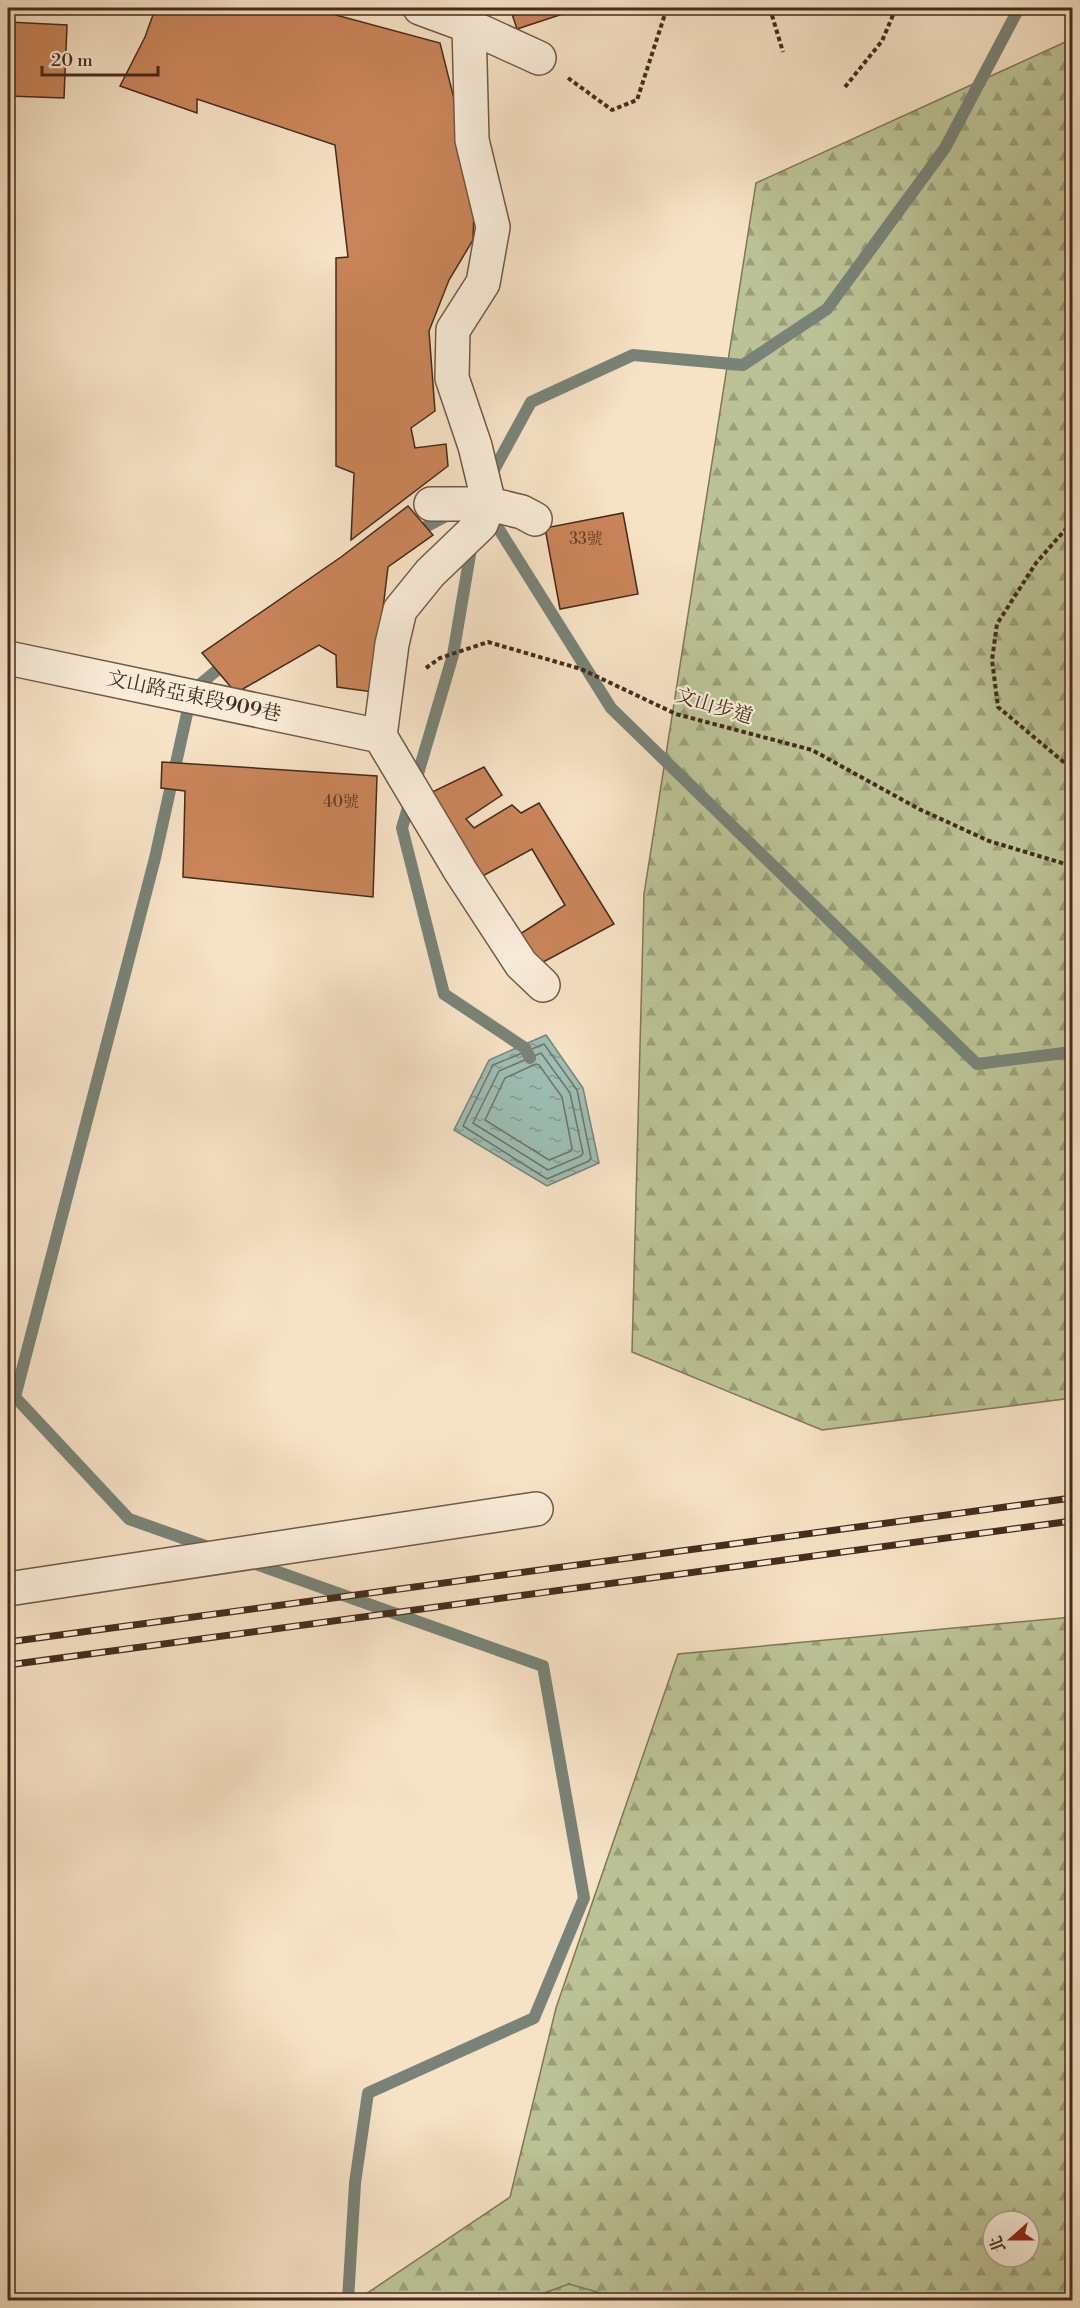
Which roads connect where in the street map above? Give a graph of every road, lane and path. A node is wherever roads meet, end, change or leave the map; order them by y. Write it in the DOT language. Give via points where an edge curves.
graph roads {
  1 [pos="420,8"];
  2 [pos="667,8"];
  3 [pos="772,8"];
  4 [pos="896,8"];
  5 [pos="469,26"];
  6 [pos="783,52"];
  7 [pos="539,58"];
  8 [pos="845,87"];
  9 [pos="431,504"];
  10 [pos="489,504"];
  11 [pos="535,519"];
  12 [pos="1072,522"];
  13 [pos="8,658"];
  14 [pos="418,675"];
  15 [pos="380,736"];
  16 [pos="1072,770"];
  17 [pos="1072,866"];
  18 [pos="543,986"];
  19 [pos="536,1509"];
  20 [pos="8,1589"];
  1 -- 5 [label="street"];
  2 -- 7 [label="path" via="637,100 612,110"];
  3 -- 6 [label="path"];
  4 -- 8 [label="path" via="882,41"];
  5 -- 7 [label="street"];
  5 -- 10 [label="street" via="472,140 493,227 483,284 453,330 452,378"];
  9 -- 10 [label="street"];
  10 -- 11 [label="street"];
  10 -- 15 [label="street" via="482,524 430,573 400,610"];
  12 -- 16 [label="path" via="1036,563 997,624 992,660 998,707"];
  13 -- 15 [label="street, 文山路亞東段909巷"];
  14 -- 17 [label="path, 文山步道" via="440,658 488,642 581,669 676,714 812,750 919,810 989,841"];
  15 -- 18 [label="street" via="521,964"];
  19 -- 20 [label="street"];
}
